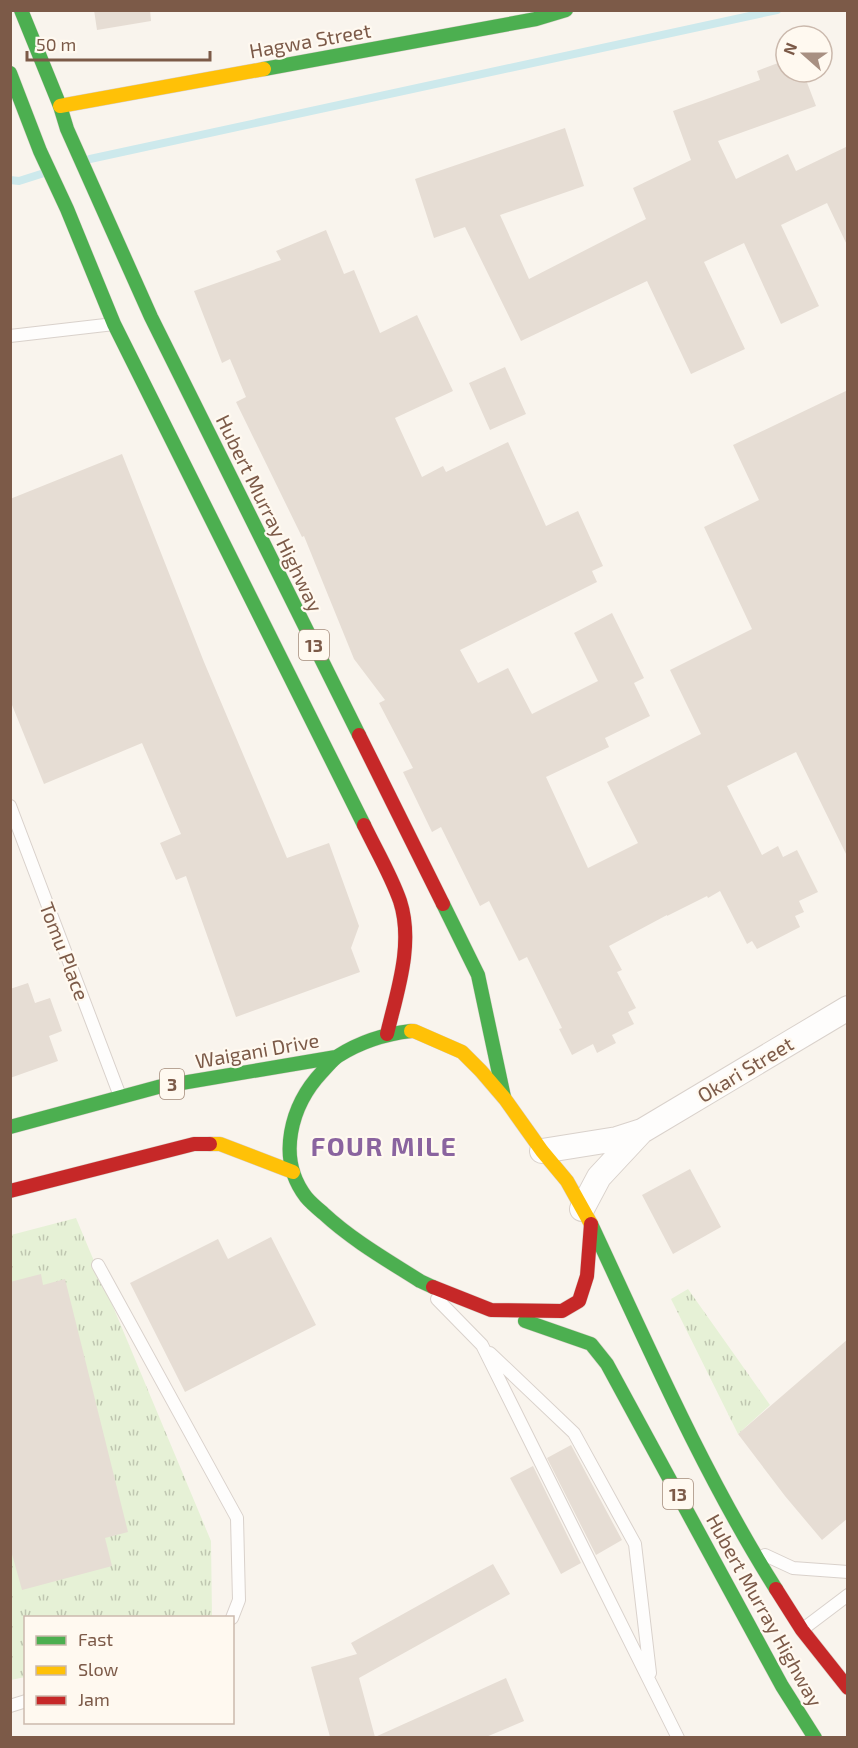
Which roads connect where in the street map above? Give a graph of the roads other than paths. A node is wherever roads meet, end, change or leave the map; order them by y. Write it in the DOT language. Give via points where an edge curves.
graph roads {
  1 [pos="21,10"];
  2 [pos="566,10"];
  3 [pos="535,15"];
  4 [pos="10,74"];
  5 [pos="60,106"];
  6 [pos="114,324"];
  7 [pos="10,336"];
  8 [pos="10,806"];
  9 [pos="845,1014"];
  10 [pos="387,1034"];
  11 [pos="336,1056"];
  12 [pos="120,1096"];
  13 [pos="505,1099"];
  14 [pos="10,1126"];
  15 [pos="642,1131"];
  16 [pos="542,1151"];
  17 [pos="293,1172"];
  18 [pos="10,1191"];
  19 [pos="586,1216"];
  20 [pos="98,1265"];
  21 [pos="420,1281"];
  22 [pos="491,1310"];
  23 [pos="482,1345"];
  24 [pos="751,1549"];
  25 [pos="848,1572"];
  26 [pos="848,1595"];
  27 [pos="233,1616"];
  28 [pos="802,1630"];
  29 [pos="651,1684"];
  30 [pos="848,1688"];
  31 [pos="678,1737"];
  32 [pos="815,1737"];
  1 -- 5 [label="main road, Hubert Murray Highway / 13"];
  2 -- 3 [label="main road, Hagwa Street"];
  3 -- 5 [label="main road, Hagwa Street"];
  4 -- 6 [label="main road, 13"];
  5 -- 13 [label="main road, Hubert Murray Highway / 13" via="97,200 151,317 478,975"];
  6 -- 7 [label="lane"];
  6 -- 10 [label="main road, 13" via="372,841 402,909 402,963"];
  8 -- 12 [label="lane, Tomu Place"];
  9 -- 15 [label="street, Okari Street"];
  10 -- 11 [label="main road, 13"];
  10 -- 13 [label="main road, 13" via="414,1031 462,1052"];
  11 -- 12 [label="main road, Waigani Drive / 3"];
  11 -- 17 [label="main road, 13" via="308,1087 294,1117 289,1142"];
  12 -- 14 [label="main road, Waigani Drive / 3"];
  13 -- 16 [label="main road, 13"];
  15 -- 16 [label="street, Okari Street"];
  15 -- 19 [label="street, Okari Street" via="599,1177"];
  16 -- 19 [label="main road, 13" via="567,1181"];
  17 -- 18 [label="main road" via="220,1144 194,1144"];
  17 -- 21 [label="main road, 13" via="306,1197 342,1231"];
  19 -- 22 [label="main road, 13" via="587,1276 579,1301 562,1311"];
  19 -- 24 [label="main road, Hubert Murray Highway / 13"];
  20 -- 27 [label="lane" via="237,1518 239,1600"];
  21 -- 22 [label="main road, 13"];
  21 -- 23 [label="lane"];
  22 -- 32 [label="main road, Hubert Murray Highway / 13" via="591,1344 607,1364 782,1686"];
  23 -- 29 [label="lane"];
  23 -- 29 [label="lane" via="574,1433 635,1544"];
  24 -- 25 [label="lane" via="793,1568"];
  24 -- 28 [label="main road, Hubert Murray Highway / 13"];
  26 -- 28 [label="lane"];
  28 -- 30 [label="main road, Hubert Murray Highway / 13"];
  29 -- 31 [label="lane"];
}
